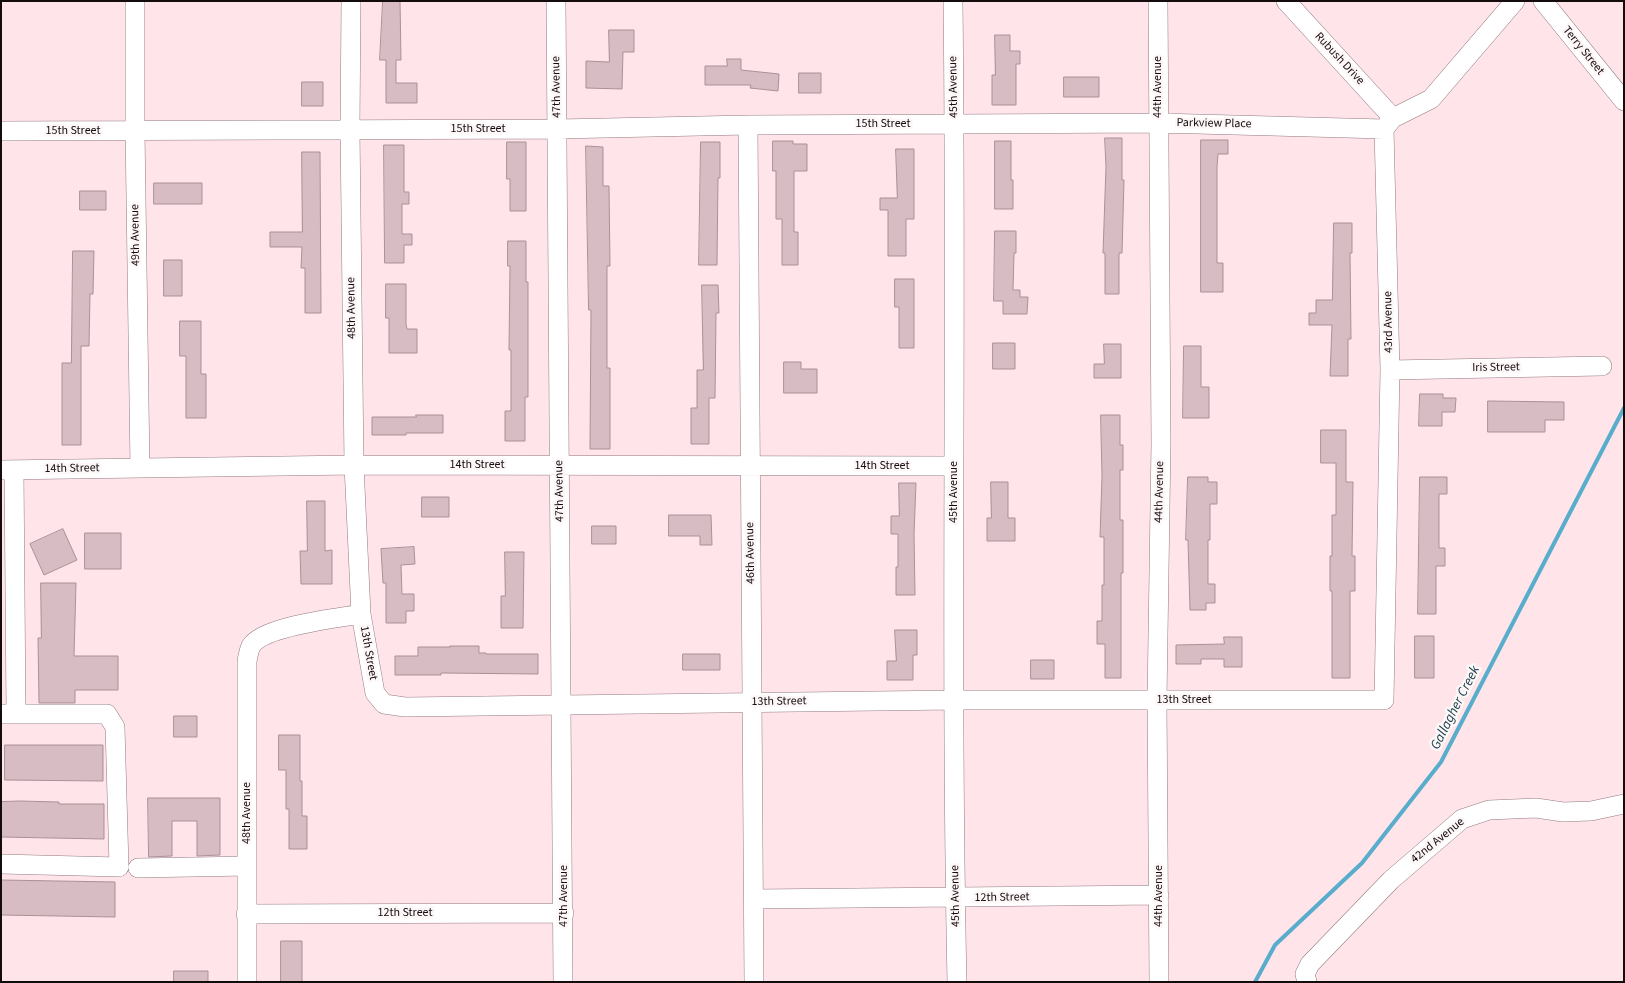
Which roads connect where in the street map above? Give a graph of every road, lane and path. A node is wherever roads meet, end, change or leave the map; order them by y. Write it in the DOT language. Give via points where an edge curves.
graph roads {
  1 [pos="136,1"];
  2 [pos="351,1"];
  3 [pos="556,1"];
  4 [pos="953,1"];
  5 [pos="1158,1"];
  6 [pos="1286,1"];
  7 [pos="1515,1"];
  8 [pos="1543,1"];
  9 [pos="1624,101"];
  10 [pos="1158,123"];
  11 [pos="1389,123"];
  12 [pos="955,124"];
  13 [pos="748,125"];
  14 [pos="558,129"];
  15 [pos="135,130"];
  16 [pos="350,130"];
  17 [pos="1,131"];
  18 [pos="1602,366"];
  19 [pos="1390,370"];
  20 [pos="354,465"];
  21 [pos="560,466"];
  22 [pos="750,466"];
  23 [pos="953,466"];
  24 [pos="140,468"];
  25 [pos="7,470"];
  26 [pos="361,614"];
  27 [pos="252,645"];
  28 [pos="955,700"];
  29 [pos="1157,700"];
  30 [pos="1384,700"];
  31 [pos="753,703"];
  32 [pos="562,704"];
  33 [pos="9,714"];
  34 [pos="1624,804"];
  35 [pos="1,864"];
  36 [pos="247,866"];
  37 [pos="138,868"];
  38 [pos="1159,895"];
  39 [pos="956,898"];
  40 [pos="755,899"];
  41 [pos="564,913"];
  42 [pos="246,914"];
  43 [pos="247,982"];
  44 [pos="564,982"];
  45 [pos="754,982"];
  46 [pos="957,982"];
  47 [pos="1159,982"];
  48 [pos="1307,982"];
  1 -- 15 [label="street, 49th Avenue"];
  2 -- 16 [label="street, 48th Avenue"];
  3 -- 14 [label="street, 47th Avenue"];
  4 -- 12 [label="street, 45th Avenue"];
  5 -- 10 [label="street, 44th Avenue"];
  6 -- 11 [label="street, Rubush Drive"];
  7 -- 11 [label="street" via="1431,100"];
  8 -- 9 [label="street, Terry Street"];
  10 -- 11 [label="street, Parkview Place"];
  10 -- 12 [label="street, Parkview Place"];
  10 -- 29 [label="street, 44th Avenue" via="1161,443"];
  11 -- 19 [label="street, 43rd Avenue"];
  12 -- 13 [label="street, 15th Street"];
  12 -- 23 [label="street, 45th Avenue"];
  13 -- 14 [label="street, 15th Street"];
  13 -- 22 [label="street, 46th Avenue"];
  14 -- 16 [label="street, 15th Street"];
  14 -- 21 [label="street, 47th Avenue"];
  15 -- 16 [label="street, 15th Street"];
  15 -- 17 [label="street, 15th Street"];
  15 -- 24 [label="street, 49th Avenue"];
  16 -- 20 [label="street, 48th Avenue"];
  18 -- 19 [label="street, Iris Street"];
  19 -- 30 [label="street, 43rd Avenue"];
  20 -- 21 [label="street, 14th Street"];
  20 -- 24 [label="street, 14th Street"];
  20 -- 26 [label="street, 48th Avenue"];
  21 -- 22 [label="street, 14th Street"];
  21 -- 32 [label="street, 47th Avenue"];
  22 -- 23 [label="street, 14th Street"];
  22 -- 31 [label="street, 46th Avenue"];
  23 -- 28 [label="street, 45th Avenue"];
  24 -- 25 [label="street, 14th Street"];
  25 -- 33 [label="street"];
  26 -- 27 [label="street, 13th Street" via="285,628"];
  26 -- 32 [label="street, 13th Street" via="375,693 384,704 405,707"];
  27 -- 36 [label="street, 48th Avenue" via="247,661"];
  28 -- 29 [label="street, 13th Street"];
  28 -- 31 [label="street, 13th Street"];
  28 -- 39 [label="street, 45th Avenue"];
  29 -- 30 [label="street, 13th Street"];
  29 -- 38 [label="street, 44th Avenue"];
  31 -- 32 [label="street, 13th Street"];
  31 -- 40 [label="street, 46th Avenue"];
  32 -- 41 [label="street, 47th Avenue"];
  33 -- 35 [label="street" via="107,714 115,727 120,867"];
  34 -- 48 [label="street, 42nd Avenue" via="1591,811 1489,810 1462,819 1391,880 1310,964 1305,974"];
  36 -- 37 [label="street"];
  36 -- 42 [label="street, 48th Avenue"];
  38 -- 39 [label="street, 12th Street"];
  38 -- 47 [label="street, 44th Avenue"];
  39 -- 40 [label="street, 12th Street"];
  39 -- 46 [label="street, 45th Avenue"];
  40 -- 45 [label="street, 46th Avenue"];
  41 -- 42 [label="street, 12th Street"];
  41 -- 44 [label="street, 47th Avenue"];
  42 -- 43 [label="street, 48th Avenue"];
}
